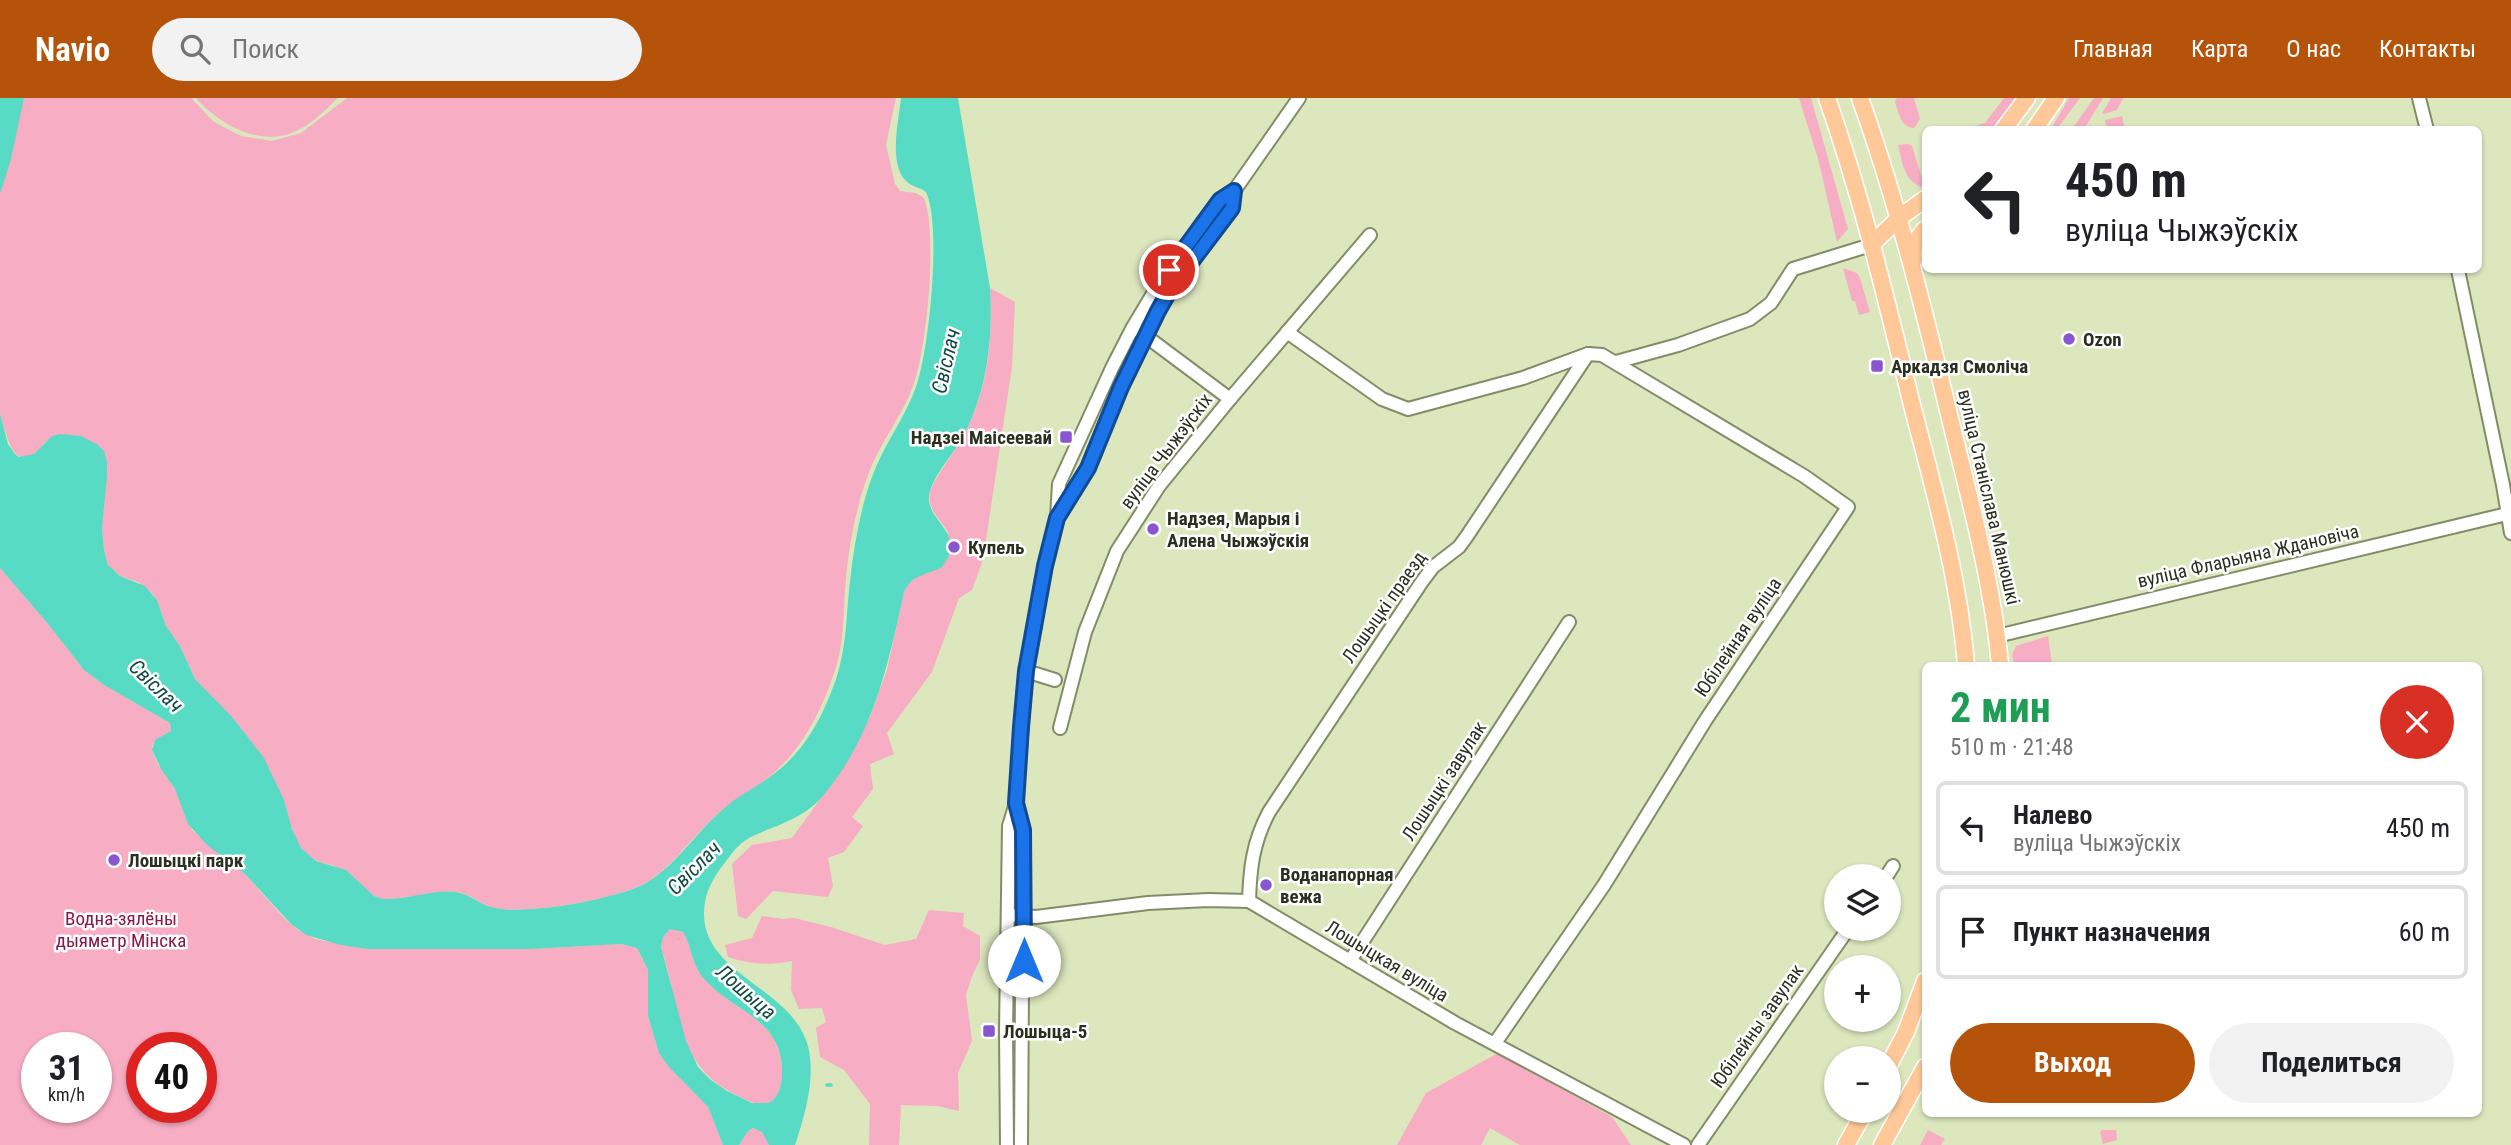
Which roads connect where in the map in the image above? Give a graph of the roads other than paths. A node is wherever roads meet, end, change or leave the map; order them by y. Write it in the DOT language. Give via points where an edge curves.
graph roads {
  1 [pos="1299,98"];
  2 [pos="1827,98"];
  3 [pos="1860,98"];
  4 [pos="2027,98"];
  5 [pos="2056,98"];
  6 [pos="2419,98"];
  7 [pos="2006,126"];
  8 [pos="2037,126"];
  9 [pos="2426,126"];
  10 [pos="1234,191"];
  11 [pos="1922,201"];
  12 [pos="1899,218"];
  13 [pos="1922,233"];
  14 [pos="1370,235"];
  15 [pos="1871,245"];
  16 [pos="1915,273"];
  17 [pos="2459,273"];
  18 [pos="1133,327"];
  19 [pos="1287,331"];
  20 [pos="1145,335"];
  21 [pos="1588,354"];
  22 [pos="1616,362"];
  23 [pos="1230,398"];
  24 [pos="2507,514"];
  25 [pos="1057,518"];
  26 [pos="2511,533"];
  27 [pos="1569,622"];
  28 [pos="1997,636"];
  29 [pos="1966,662"];
  30 [pos="2000,662"];
  31 [pos="1026,671"];
  32 [pos="1055,680"];
  33 [pos="1060,728"];
  34 [pos="1016,803"];
  35 [pos="1249,901"];
  36 [pos="1008,915"];
  37 [pos="1024,916"];
  38 [pos="1840,941"];
  39 [pos="1350,961"];
  40 [pos="1922,989"];
  41 [pos="1495,1043"];
  42 [pos="1899,1046"];
  43 [pos="1922,1072"];
  44 [pos="1858,1123"];
  45 [pos="1007,1145"];
  46 [pos="1021,1145"];
  47 [pos="1684,1145"];
  48 [pos="1698,1145"];
  49 [pos="1846,1145"];
  50 [pos="1882,1145"];
  1 -- 10 [label="street"];
  2 -- 15 [label="main road"];
  3 -- 12 [label="main road, вуліца Станіслава Манюшкі"];
  4 -- 7 [label="main road"];
  5 -- 8 [label="main road"];
  6 -- 9 [label="street"];
  10 -- 18 [label="street" via="1213,209"];
  10 -- 20 [label="street" via="1232,208 1170,290"];
  11 -- 12 [label="main road"];
  12 -- 15 [label="main road"];
  12 -- 16 [label="main road, вуліца Станіслава Манюшкі"];
  13 -- 16 [label="main road" via="1913,253"];
  14 -- 19 [label="street, вуліца Чыжэўскіх"];
  15 -- 22 [label="street" via="1793,269 1771,303 1750,319"];
  15 -- 29 [label="main road" via="1946,540"];
  16 -- 28 [label="main road, вуліца Станіслава Манюшкі" via="1978,534"];
  17 -- 24 [label="street"];
  18 -- 20 [label="street"];
  18 -- 25 [label="street" via="1059,484"];
  19 -- 21 [label="street" via="1382,399 1408,409 1523,378"];
  19 -- 23 [label="street, вуліца Чыжэўскіх"];
  20 -- 23 [label="street"];
  20 -- 25 [label="street" via="1088,468"];
  21 -- 22 [label="street, Юбілейная вуліца"];
  21 -- 35 [label="street, Лошыцкі праезд" via="1468,536 1421,583 1269,812 1252,853"];
  22 -- 41 [label="street, Юбілейная вуліца" via="1849,507 1705,721 1604,885"];
  23 -- 33 [label="street, вуліца Чыжэўскіх" via="1159,486 1117,551 1086,632"];
  24 -- 26 [label="street"];
  24 -- 28 [label="street, вуліца Фларыяна Ждановіча"];
  25 -- 31 [label="street"];
  27 -- 39 [label="street, Лошыцкі завулак"];
  28 -- 30 [label="main road, вуліца Станіслава Манюшкі"];
  31 -- 32 [label="street"];
  31 -- 34 [label="street"];
  34 -- 36 [label="street" via="1009,826"];
  34 -- 37 [label="street" via="1023,830"];
  35 -- 37 [label="street, Лошыцкая вуліца" via="1148,903"];
  35 -- 39 [label="street, Лошыцкая вуліца"];
  36 -- 37 [label="street, Лошыцкая вуліца"];
  36 -- 45 [label="street"];
  37 -- 46 [label="street"];
  38 -- 48 [label="street, Юбілейны завулак"];
  39 -- 41 [label="street, Лошыцкая вуліца"];
  40 -- 42 [label="main road"];
  41 -- 47 [label="street, Лошыцкая вуліца"];
  43 -- 50 [label="main road"];
  44 -- 49 [label="main road"];
}
